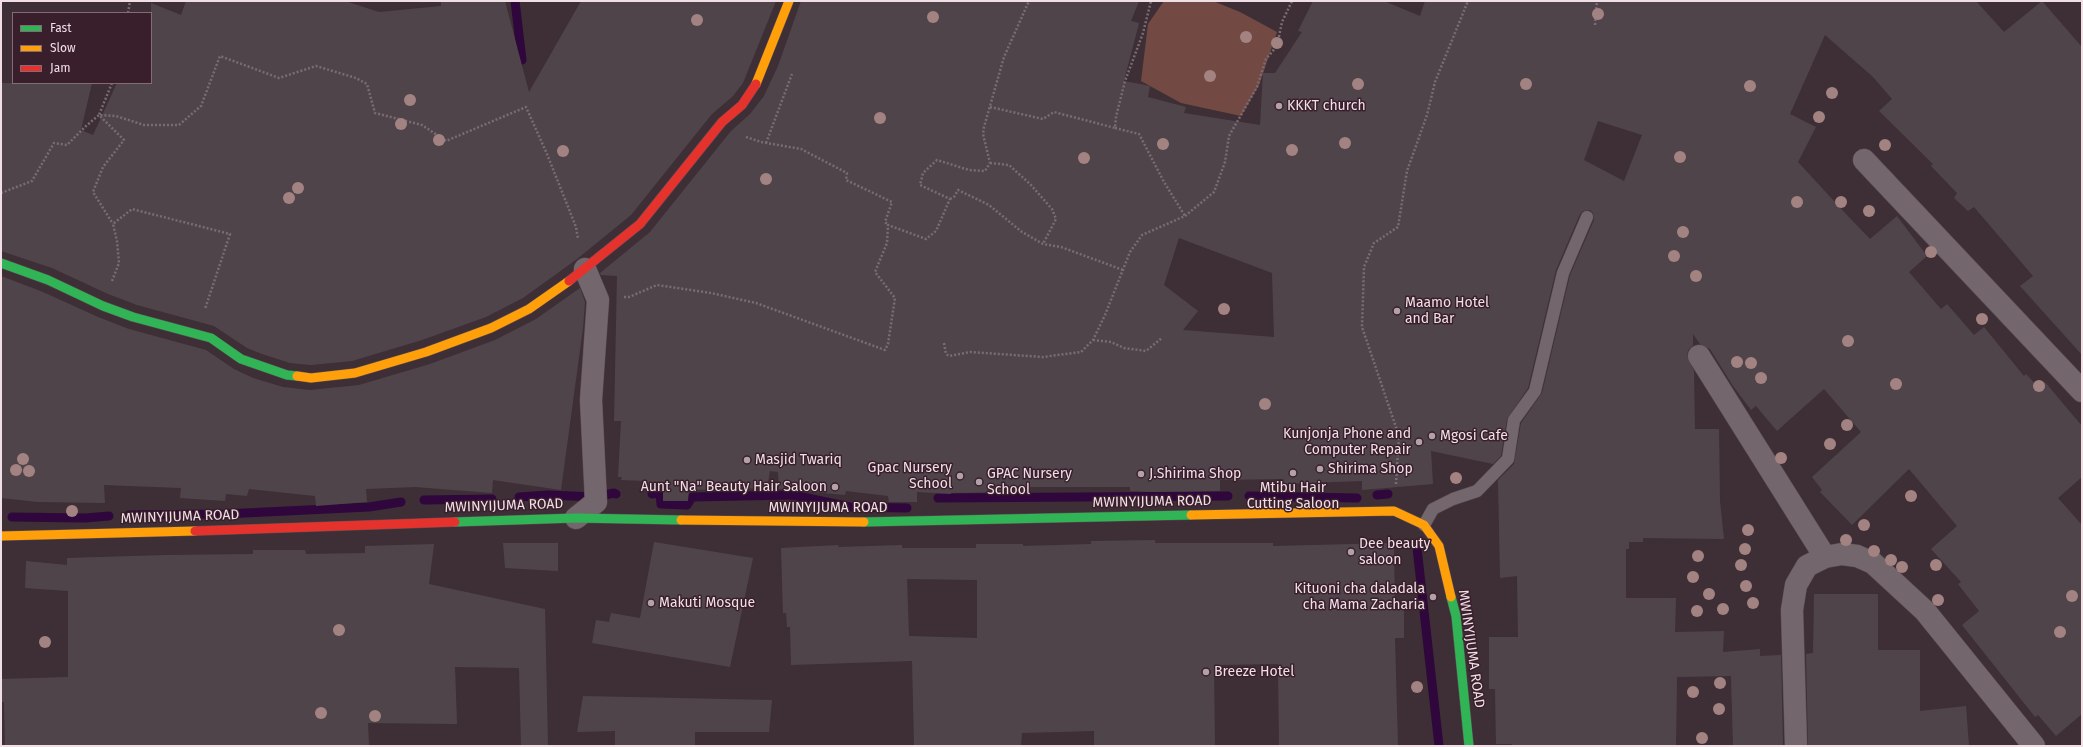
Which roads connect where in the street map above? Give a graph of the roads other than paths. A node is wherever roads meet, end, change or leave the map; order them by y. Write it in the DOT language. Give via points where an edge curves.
graph roads {
  1 [pos="789,1"];
  2 [pos="1864,160"];
  3 [pos="1587,217"];
  4 [pos="1,263"];
  5 [pos="585,269"];
  6 [pos="1699,356"];
  7 [pos="2082,391"];
  8 [pos="576,518"];
  9 [pos="1424,525"];
  10 [pos="1,536"];
  11 [pos="1825,557"];
  12 [pos="1469,746"];
  13 [pos="1796,746"];
  14 [pos="2034,746"];
  1 -- 5 [label="street" via="754,89 742,105 722,122 640,224"];
  2 -- 7 [label="street"];
  3 -- 9 [label="lane" via="1563,273 1535,391 1514,420 1508,459 1477,491 1432,509"];
  4 -- 5 [label="street" via="48,280 103,306 154,324 216,341 246,361 287,375 311,378 355,373 426,352 491,328 529,309"];
  5 -- 8 [label="street" via="598,300 591,400 596,502"];
  6 -- 11 [label="street"];
  8 -- 9 [label="street, MWINYIJUMA ROAD" via="819,523 1394,511"];
  8 -- 10 [label="street, MWINYIJUMA ROAD"];
  9 -- 12 [label="street, MWINYIJUMA ROAD" via="1439,546 1456,616"];
  11 -- 13 [label="street" via="1807,566 1796,585 1792,610"];
  11 -- 14 [label="street" via="1842,554 1857,556 1873,563 1925,611"];
}
